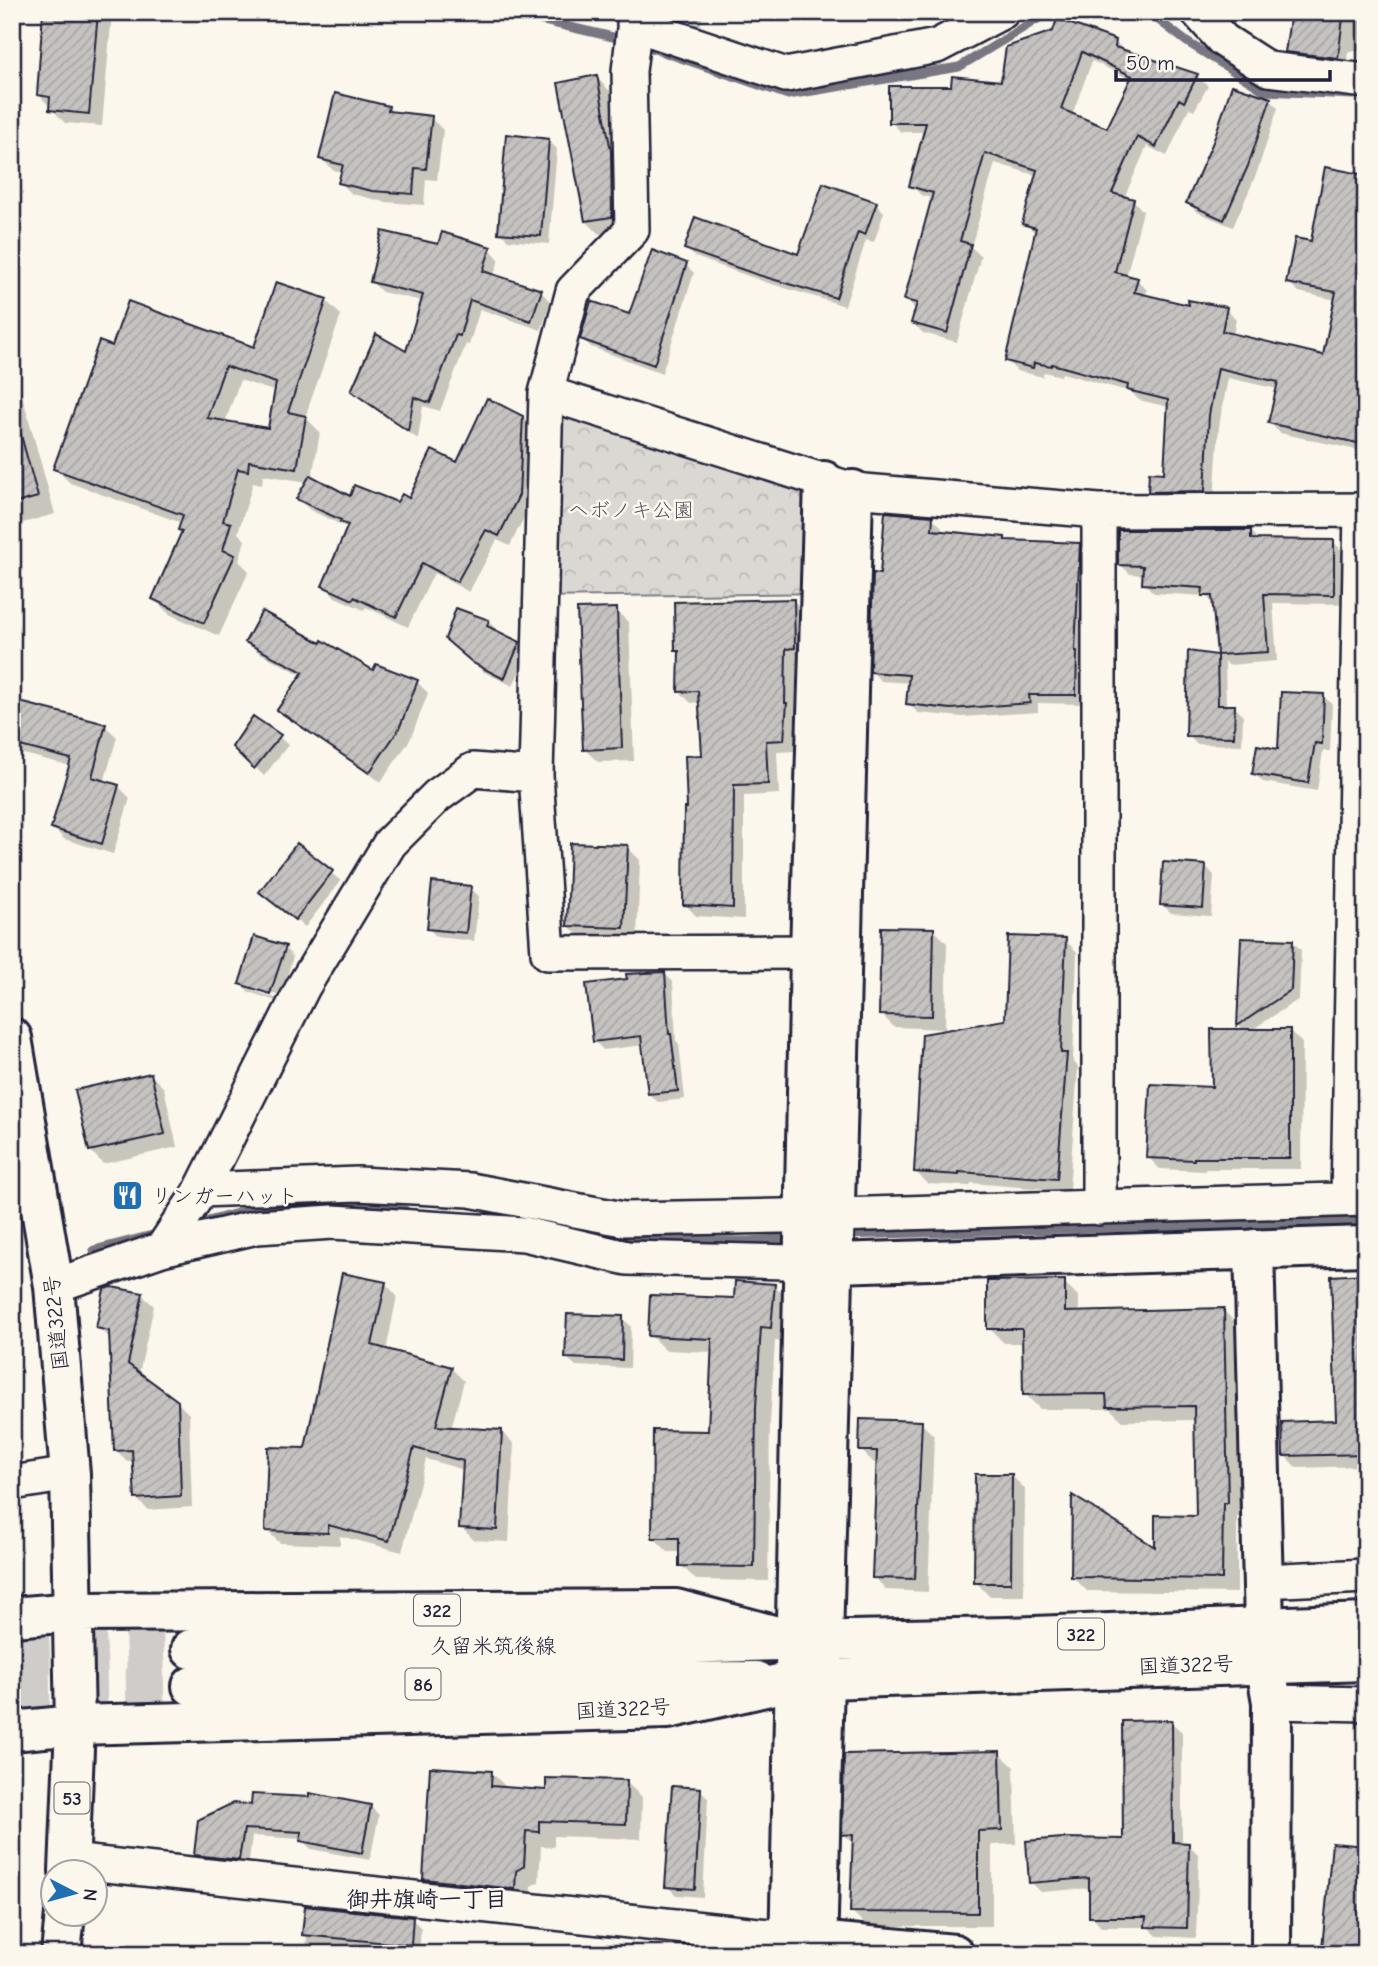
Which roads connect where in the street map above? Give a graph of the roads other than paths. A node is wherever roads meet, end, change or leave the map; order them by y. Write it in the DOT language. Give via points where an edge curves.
graph roads {
  1 [pos="1002,12"];
  2 [pos="1198,12"];
  3 [pos="635,18"];
  4 [pos="1229,26"];
  5 [pos="1366,81"];
  6 [pos="546,393"];
  7 [pos="838,485"];
  8 [pos="1363,510"];
  9 [pos="1100,511"];
  10 [pos="536,775"];
  11 [pos="825,952"];
  12 [pos="12,1038"];
  13 [pos="201,1190"];
  14 [pos="1357,1199"];
  15 [pos="1253,1202"];
  16 [pos="1099,1208"];
  17 [pos="820,1238"];
  18 [pos="1366,1246"];
  19 [pos="162,1248"];
  20 [pos="1254,1249"];
  21 [pos="54,1286"];
  22 [pos="70,1475"];
  23 [pos="12,1483"];
  24 [pos="1366,1576"];
  25 [pos="1263,1581"];
  26 [pos="74,1612"];
  27 [pos="12,1617"];
  28 [pos="1366,1623"];
  29 [pos="809,1640"];
  30 [pos="1265,1645"];
  31 [pos="191,1649"];
  32 [pos="1366,1661"];
  33 [pos="810,1679"];
  34 [pos="192,1686"];
  35 [pos="1272,1702"];
  36 [pos="1366,1704"];
  37 [pos="75,1725"];
  38 [pos="12,1731"];
  39 [pos="69,1857"];
  40 [pos="108,1870"];
  41 [pos="64,1927"];
  42 [pos="803,1947"];
  43 [pos="61,1954"];
  44 [pos="954,1954"];
  45 [pos="1270,1954"];
  1 -- 3 [label="street" via="937,46 786,75"];
  2 -- 4 [label="street"];
  3 -- 6 [label="street" via="629,71 632,230 573,291"];
  4 -- 5 [label="street" via="1268,69"];
  6 -- 7 [label="street"];
  6 -- 10 [label="street"];
  7 -- 9 [label="street"];
  7 -- 11 [label="main road"];
  8 -- 9 [label="street"];
  8 -- 14 [label="street"];
  9 -- 16 [label="street"];
  10 -- 11 [label="street" via="548,953"];
  10 -- 13 [label="street" via="473,770 437,796 390,843 303,987"];
  11 -- 17 [label="main road"];
  12 -- 21 [label="main road, 国道322号"];
  13 -- 17 [label="street" via="358,1184 470,1190 623,1219"];
  13 -- 19 [label="street"];
  14 -- 15 [label="street"];
  15 -- 16 [label="street"];
  15 -- 20 [label="street"];
  16 -- 17 [label="street"];
  17 -- 19 [label="street" via="627,1258 524,1234 333,1222 257,1227"];
  17 -- 20 [label="main road"];
  17 -- 29 [label="main road"];
  18 -- 20 [label="main road"];
  19 -- 21 [label="street"];
  20 -- 25 [label="main road"];
  21 -- 22 [label="main road, 国道322号"];
  22 -- 23 [label="street"];
  22 -- 26 [label="main road, 国道322号"];
  24 -- 25 [label="street"];
  25 -- 30 [label="main road"];
  26 -- 27 [label="main road"];
  26 -- 29 [label="main road, 国道322号 / 322" via="676,1609"];
  26 -- 37 [label="main road, 国道322号"];
  28 -- 30 [label="main road, 国道322号 / 322"];
  29 -- 30 [label="main road, 国道322号 / 322" via="1008,1637"];
  29 -- 31 [label="main road, 久留米筑後線 / 86"];
  29 -- 33 [label="main road"];
  30 -- 32 [label="main road, 国道322号 / 322"];
  30 -- 33 [label="main road, 国道322号 / 322"];
  30 -- 35 [label="main road"];
  33 -- 34 [label="main road, 久留米筑後線 / 86"];
  33 -- 37 [label="main road, 国道322号 / 322" via="668,1709"];
  33 -- 42 [label="main road"];
  35 -- 36 [label="street"];
  35 -- 45 [label="main road"];
  37 -- 38 [label="main road"];
  37 -- 39 [label="main road, 53"];
  40 -- 42 [label="street"];
  41 -- 43 [label="main road"];
  42 -- 44 [label="main road"];
}
